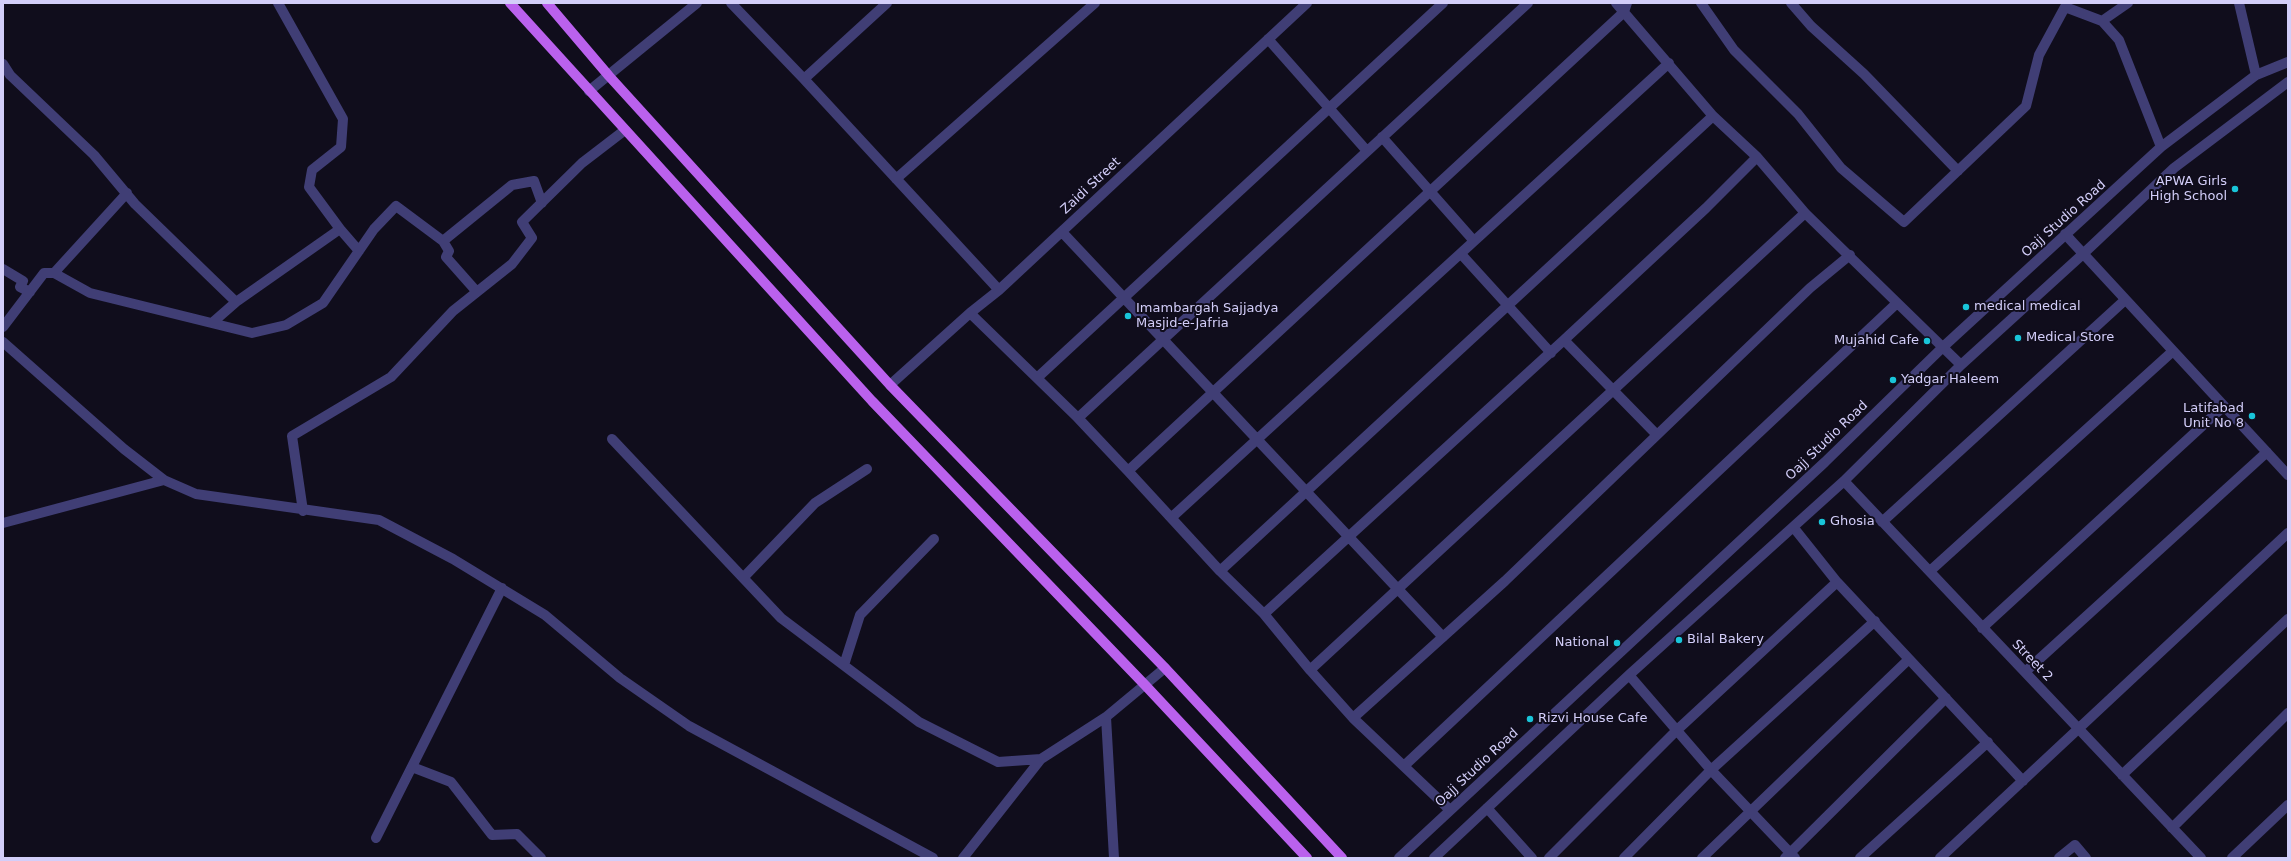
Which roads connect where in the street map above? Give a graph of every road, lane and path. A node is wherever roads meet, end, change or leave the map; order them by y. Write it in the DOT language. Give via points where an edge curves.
graph roads {
  1 [pos="278,3"];
  2 [pos="510,3"];
  3 [pos="547,3"];
  4 [pos="697,3"];
  5 [pos="731,3"];
  6 [pos="887,3"];
  7 [pos="1095,3"];
  8 [pos="1307,3"];
  9 [pos="1443,3"];
  10 [pos="1528,3"];
  11 [pos="1616,3"];
  12 [pos="1701,3"];
  13 [pos="1791,3"];
  14 [pos="2128,3"];
  15 [pos="2239,3"];
  16 [pos="2065,5"];
  17 [pos="1626,8"];
  18 [pos="2102,20"];
  19 [pos="1268,39"];
  20 [pos="2288,62"];
  21 [pos="1669,63"];
  22 [pos="3,64"];
  23 [pos="2256,75"];
  24 [pos="609,76"];
  25 [pos="804,79"];
  26 [pos="2288,82"];
  27 [pos="589,91"];
  28 [pos="1329,108"];
  29 [pos="1713,116"];
  30 [pos="625,130"];
  31 [pos="1382,137"];
  32 [pos="2161,147"];
  33 [pos="1367,151"];
  34 [pos="1757,157"];
  35 [pos="1958,171"];
  36 [pos="896,179"];
  37 [pos="1430,192"];
  38 [pos="127,193"];
  39 [pos="542,203"];
  40 [pos="1805,213"];
  41 [pos="340,229"];
  42 [pos="1062,232"];
  43 [pos="2065,234"];
  44 [pos="443,241"];
  45 [pos="1474,242"];
  46 [pos="359,251"];
  47 [pos="1461,254"];
  48 [pos="2083,254"];
  49 [pos="1850,255"];
  50 [pos="3,269"];
  51 [pos="54,272"];
  52 [pos="1000,290"];
  53 [pos="30,292"];
  54 [pos="477,292"];
  55 [pos="1124,298"];
  56 [pos="2125,300"];
  57 [pos="236,302"];
  58 [pos="1897,303"];
  59 [pos="1508,305"];
  60 [pos="970,313"];
  61 [pos="212,323"];
  62 [pos="3,327"];
  63 [pos="1163,339"];
  64 [pos="1564,340"];
  65 [pos="3,342"];
  66 [pos="1943,347"];
  67 [pos="2173,351"];
  68 [pos="1551,353"];
  69 [pos="1961,365"];
  70 [pos="1037,378"];
  71 [pos="890,385"];
  72 [pos="1613,390"];
  73 [pos="1213,393"];
  74 [pos="2224,406"];
  75 [pos="1078,418"];
  76 [pos="1657,435"];
  77 [pos="612,439"];
  78 [pos="1257,440"];
  79 [pos="2266,452"];
  80 [pos="867,469"];
  81 [pos="1128,471"];
  82 [pos="2288,475"];
  83 [pos="164,480"];
  84 [pos="1844,481"];
  85 [pos="1306,491"];
  86 [pos="303,511"];
  87 [pos="1171,518"];
  88 [pos="1882,522"];
  89 [pos="3,523"];
  90 [pos="1794,528"];
  91 [pos="2288,533"];
  92 [pos="1350,538"];
  93 [pos="934,539"];
  94 [pos="1220,571"];
  95 [pos="1930,571"];
  96 [pos="743,578"];
  97 [pos="1837,582"];
  98 [pos="502,588"];
  99 [pos="1398,589"];
  100 [pos="1264,614"];
  101 [pos="2288,619"];
  102 [pos="1875,621"];
  103 [pos="1982,628"];
  104 [pos="1443,637"];
  105 [pos="1909,659"];
  106 [pos="844,665"];
  107 [pos="1165,668"];
  108 [pos="1310,670"];
  109 [pos="2025,672"];
  110 [pos="1630,675"];
  111 [pos="1145,685"];
  112 [pos="1946,698"];
  113 [pos="2288,713"];
  114 [pos="1106,717"];
  115 [pos="1353,718"];
  116 [pos="2077,728"];
  117 [pos="1676,731"];
  118 [pos="1988,742"];
  119 [pos="1041,759"];
  120 [pos="1405,765"];
  121 [pos="412,767"];
  122 [pos="1711,770"];
  123 [pos="2122,774"];
  124 [pos="2023,781"];
  125 [pos="2288,805"];
  126 [pos="1487,808"];
  127 [pos="1450,810"];
  128 [pos="1752,812"];
  129 [pos="2172,828"];
  130 [pos="376,838"];
  131 [pos="1790,856"];
  132 [pos="541,858"];
  133 [pos="933,858"];
  134 [pos="963,858"];
  135 [pos="1114,858"];
  136 [pos="1307,858"];
  137 [pos="1342,858"];
  138 [pos="1399,858"];
  139 [pos="1434,858"];
  140 [pos="1532,858"];
  141 [pos="1549,858"];
  142 [pos="1624,858"];
  143 [pos="1702,858"];
  144 [pos="1860,858"];
  145 [pos="1940,858"];
  146 [pos="2060,858"];
  147 [pos="2086,858"];
  148 [pos="2201,858"];
  149 [pos="2232,858"];
  1 -- 41 [label="street" via="343,119 341,147 312,170 309,187"];
  2 -- 27 [label="main road"];
  3 -- 24 [label="main road"];
  4 -- 24 [label="street"];
  5 -- 25 [label="street"];
  6 -- 25 [label="street"];
  7 -- 36 [label="street"];
  8 -- 19 [label="street, Zaidi Street"];
  9 -- 28 [label="street"];
  10 -- 31 [label="street"];
  11 -- 17 [label="street"];
  12 -- 35 [label="street" via="1734,50 1798,114 1841,168 1904,222"];
  13 -- 35 [label="street" via="1811,26 1864,74"];
  14 -- 18 [label="street"];
  15 -- 23 [label="street"];
  16 -- 18 [label="street"];
  16 -- 35 [label="street" via="2040,55 2026,106"];
  17 -- 21 [label="street"];
  17 -- 37 [label="street"];
  18 -- 32 [label="street" via="2119,40"];
  19 -- 28 [label="street"];
  19 -- 42 [label="street, Zaidi Street"];
  20 -- 23 [label="street, Oajj Studio Road"];
  21 -- 29 [label="street"];
  21 -- 45 [label="street"];
  22 -- 38 [label="street" via="10,75 94,155"];
  23 -- 32 [label="street, Oajj Studio Road"];
  24 -- 27 [label="street"];
  24 -- 71 [label="main road"];
  25 -- 36 [label="street"];
  26 -- 48 [label="street" via="2174,168"];
  27 -- 30 [label="main road"];
  28 -- 33 [label="street"];
  28 -- 55 [label="street"];
  29 -- 34 [label="street"];
  29 -- 59 [label="street"];
  30 -- 39 [label="street" via="582,163"];
  30 -- 111 [label="main road" via="872,401"];
  31 -- 33 [label="street"];
  31 -- 37 [label="street"];
  32 -- 43 [label="street, Oajj Studio Road"];
  33 -- 63 [label="street"];
  34 -- 40 [label="street"];
  34 -- 64 [label="street"];
  36 -- 52 [label="street"];
  37 -- 45 [label="street"];
  37 -- 73 [label="street"];
  38 -- 51 [label="street"];
  38 -- 57 [label="street" via="135,204"];
  39 -- 44 [label="street" via="534,181 512,185"];
  39 -- 54 [label="street" via="522,222 532,238 512,264"];
  40 -- 49 [label="street"];
  40 -- 72 [label="street"];
  41 -- 46 [label="street"];
  41 -- 57 [label="street"];
  42 -- 52 [label="street, Zaidi Street"];
  42 -- 55 [label="street"];
  43 -- 48 [label="street"];
  43 -- 66 [label="street, Oajj Studio Road"];
  44 -- 46 [label="street" via="396,206 374,229"];
  44 -- 54 [label="street" via="449,251 446,257"];
  45 -- 47 [label="street"];
  46 -- 61 [label="street" via="323,303 286,325 252,333"];
  47 -- 59 [label="street"];
  47 -- 78 [label="street"];
  48 -- 56 [label="street"];
  48 -- 69 [label="street"];
  49 -- 58 [label="street"];
  49 -- 76 [label="street" via="1810,288"];
  50 -- 53 [label="street" via="23,281 20,287"];
  51 -- 53 [label="street" via="44,273"];
  51 -- 61 [label="street" via="90,293"];
  52 -- 60 [label="street, Zaidi Street"];
  53 -- 62 [label="street"];
  54 -- 86 [label="street" via="453,311 391,377 292,436"];
  55 -- 63 [label="street"];
  55 -- 70 [label="street"];
  56 -- 67 [label="street"];
  56 -- 88 [label="street"];
  57 -- 61 [label="street"];
  58 -- 66 [label="street"];
  58 -- 120 [label="street"];
  59 -- 68 [label="street"];
  59 -- 85 [label="street"];
  60 -- 70 [label="street"];
  60 -- 71 [label="street, Zaidi Street"];
  63 -- 73 [label="street"];
  63 -- 75 [label="street"];
  64 -- 68 [label="street"];
  64 -- 72 [label="street"];
  65 -- 83 [label="street" via="118,444"];
  66 -- 69 [label="street"];
  66 -- 127 [label="street, Oajj Studio Road" via="1825,462"];
  67 -- 74 [label="street"];
  67 -- 95 [label="street"];
  68 -- 92 [label="street"];
  69 -- 84 [label="street"];
  70 -- 75 [label="street"];
  71 -- 107 [label="main road"];
  72 -- 76 [label="street"];
  72 -- 99 [label="street"];
  73 -- 78 [label="street"];
  73 -- 81 [label="street"];
  74 -- 79 [label="street"];
  74 -- 103 [label="street"];
  75 -- 81 [label="street"];
  76 -- 104 [label="street"];
  77 -- 96 [label="street"];
  78 -- 85 [label="street"];
  78 -- 87 [label="street"];
  79 -- 82 [label="street"];
  79 -- 109 [label="street"];
  80 -- 96 [label="street" via="815,503"];
  81 -- 87 [label="street"];
  83 -- 86 [label="street" via="196,494"];
  83 -- 89 [label="street"];
  84 -- 88 [label="street, Street 2"];
  84 -- 90 [label="street"];
  85 -- 92 [label="street"];
  85 -- 94 [label="street"];
  86 -- 98 [label="street" via="379,520"];
  87 -- 94 [label="street"];
  88 -- 95 [label="street, Street 2"];
  90 -- 97 [label="street"];
  90 -- 110 [label="street"];
  91 -- 116 [label="street"];
  92 -- 99 [label="street"];
  92 -- 100 [label="street"];
  93 -- 106 [label="street" via="860,615"];
  94 -- 100 [label="street"];
  95 -- 103 [label="street, Street 2"];
  96 -- 106 [label="street" via="781,618"];
  97 -- 102 [label="street"];
  97 -- 117 [label="street"];
  98 -- 121 [label="street"];
  98 -- 133 [label="street" via="545,615 620,678 689,726"];
  99 -- 104 [label="street"];
  99 -- 108 [label="street"];
  100 -- 108 [label="street"];
  101 -- 123 [label="street"];
  102 -- 105 [label="street"];
  102 -- 122 [label="street"];
  103 -- 109 [label="street, Street 2"];
  104 -- 115 [label="street"];
  105 -- 112 [label="street"];
  105 -- 128 [label="street"];
  106 -- 119 [label="street" via="918,722 998,762"];
  107 -- 111 [label="street"];
  107 -- 137 [label="main road"];
  108 -- 115 [label="street"];
  109 -- 116 [label="street, Street 2"];
  110 -- 117 [label="street"];
  110 -- 126 [label="street"];
  111 -- 114 [label="street"];
  111 -- 136 [label="main road"];
  112 -- 118 [label="street"];
  112 -- 131 [label="street"];
  113 -- 129 [label="street"];
  114 -- 119 [label="street"];
  114 -- 135 [label="street"];
  115 -- 120 [label="street"];
  116 -- 123 [label="street, Street 2"];
  116 -- 124 [label="street"];
  117 -- 122 [label="street"];
  117 -- 141 [label="street"];
  118 -- 124 [label="street"];
  118 -- 144 [label="street"];
  119 -- 134 [label="street"];
  120 -- 127 [label="street"];
  121 -- 130 [label="street"];
  121 -- 132 [label="street" via="451,782 492,835 517,834"];
  122 -- 128 [label="street"];
  122 -- 142 [label="street"];
  123 -- 129 [label="street, Street 2"];
  124 -- 145 [label="street"];
  125 -- 149 [label="street"];
  126 -- 139 [label="street"];
  126 -- 140 [label="street"];
  127 -- 138 [label="street, Oajj Studio Road"];
  128 -- 131 [label="street"];
  128 -- 143 [label="street"];
  129 -- 148 [label="street, Street 2"];
  146 -- 147 [label="street" via="2075,845"];
}
